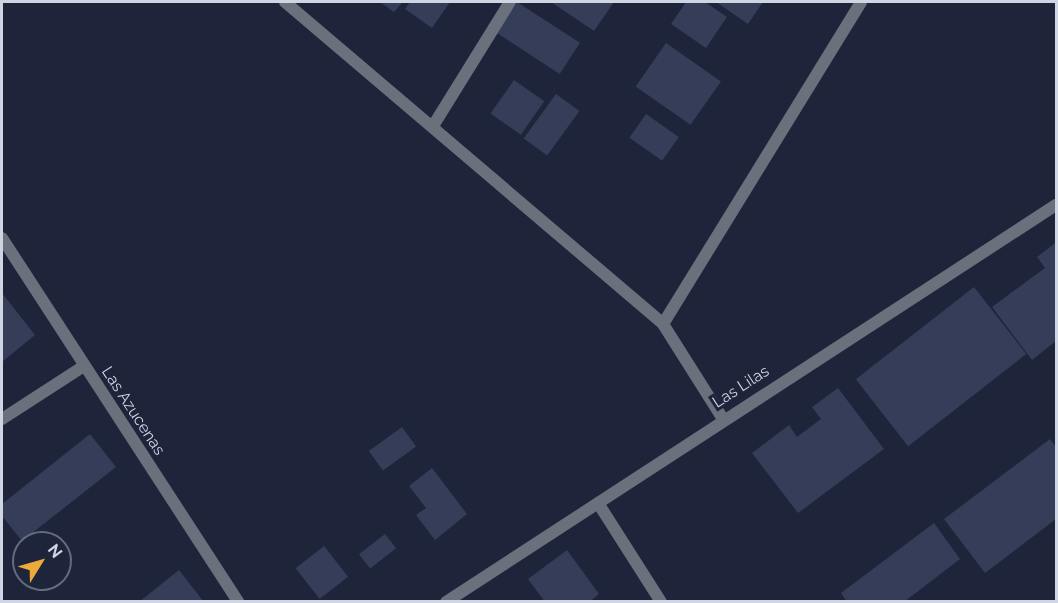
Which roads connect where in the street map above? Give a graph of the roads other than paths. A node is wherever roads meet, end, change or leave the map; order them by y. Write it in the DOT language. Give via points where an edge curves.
graph roads {
  1 [pos="285,2"];
  2 [pos="510,2"];
  3 [pos="861,2"];
  4 [pos="433,126"];
  5 [pos="1056,205"];
  6 [pos="2,238"];
  7 [pos="663,324"];
  8 [pos="84,366"];
  9 [pos="2,419"];
  10 [pos="723,419"];
  11 [pos="598,503"];
  12 [pos="238,602"];
  13 [pos="446,602"];
  14 [pos="661,602"];
  1 -- 4 [label="street"];
  2 -- 4 [label="street"];
  3 -- 7 [label="street"];
  4 -- 7 [label="street"];
  5 -- 10 [label="street, Las Lilas"];
  6 -- 8 [label="street, Las Azucenas"];
  7 -- 10 [label="street"];
  8 -- 9 [label="street"];
  8 -- 12 [label="street, Las Azucenas"];
  10 -- 11 [label="street, Las Lilas"];
  11 -- 13 [label="street, Las Lilas"];
  11 -- 14 [label="street"];
}
